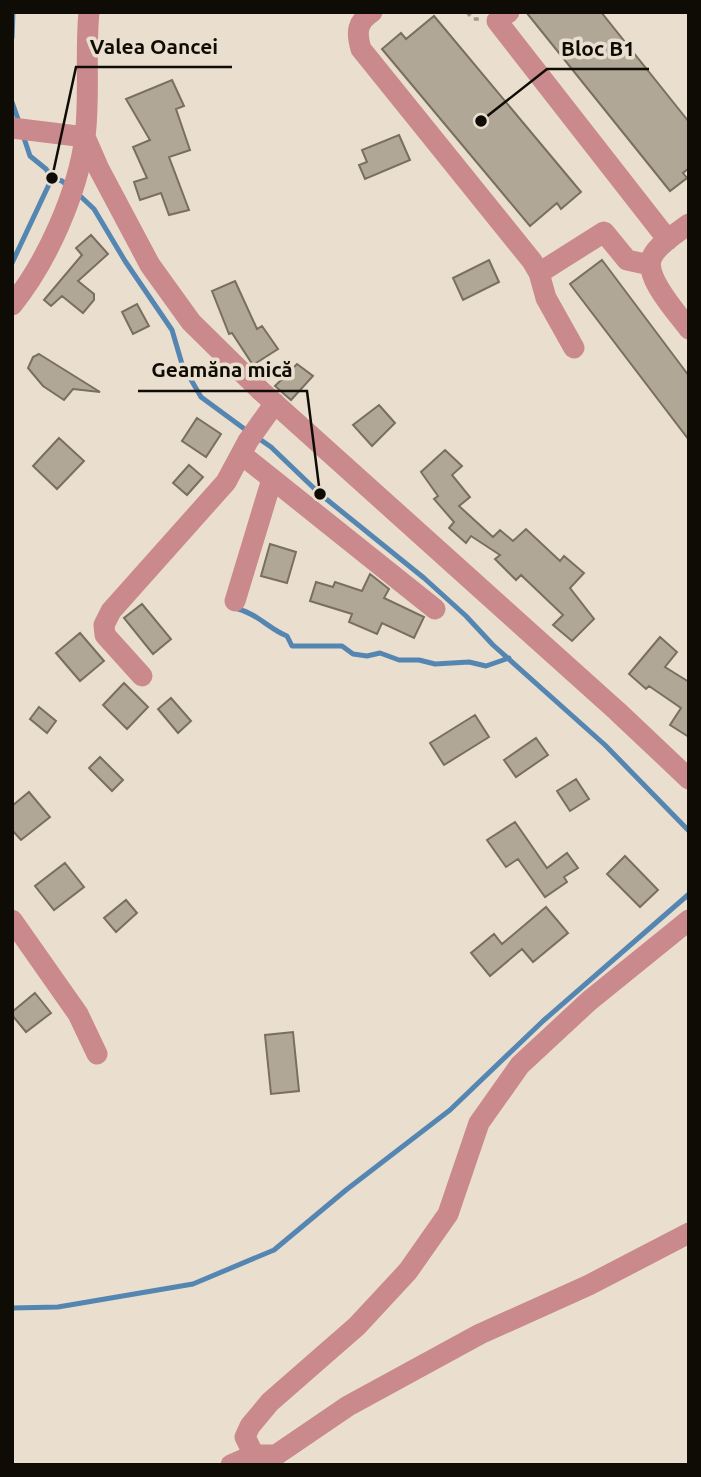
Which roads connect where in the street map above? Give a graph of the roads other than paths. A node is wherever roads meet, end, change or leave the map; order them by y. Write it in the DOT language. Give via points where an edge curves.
graph roads {
  1 [pos="89,12"];
  2 [pos="372,12"];
  3 [pos="509,12"];
  4 [pos="21,129"];
  5 [pos="85,137"];
  6 [pos="689,224"];
  7 [pos="668,240"];
  8 [pos="650,265"];
  9 [pos="539,273"];
  10 [pos="20,284"];
  11 [pos="12,305"];
  12 [pos="689,328"];
  13 [pos="574,348"];
  14 [pos="270,410"];
  15 [pos="244,448"];
  16 [pos="272,480"];
  17 [pos="236,601"];
  18 [pos="435,610"];
  19 [pos="142,676"];
  20 [pos="689,779"];
  21 [pos="12,920"];
  22 [pos="689,920"];
  23 [pos="97,1054"];
  24 [pos="689,1233"];
  25 [pos="254,1455"];
  26 [pos="231,1465"];
  1 -- 5 [label="street"];
  2 -- 9 [label="street" via="358,26 361,49"];
  3 -- 7 [label="street" via="497,22"];
  4 -- 5 [label="street"];
  5 -- 10 [label="street" via="59,224"];
  5 -- 14 [label="street" via="150,265 191,322"];
  6 -- 7 [label="street"];
  7 -- 8 [label="street"];
  8 -- 9 [label="street" via="627,260 604,232"];
  8 -- 12 [label="street" via="660,292"];
  9 -- 13 [label="street" via="546,299"];
  10 -- 11 [label="street"];
  14 -- 15 [label="street"];
  14 -- 20 [label="street" via="607,702"];
  15 -- 16 [label="street"];
  15 -- 19 [label="street" via="226,482 111,611 104,625 105,635"];
  16 -- 17 [label="street"];
  16 -- 18 [label="street"];
  21 -- 23 [label="street" via="78,1014"];
  22 -- 25 [label="street" via="589,1001 520,1065 479,1123 448,1214 408,1271 250,1426 245,1437"];
  24 -- 25 [label="street" via="480,1334 348,1406 276,1455"];
  25 -- 26 [label="street"];
}
